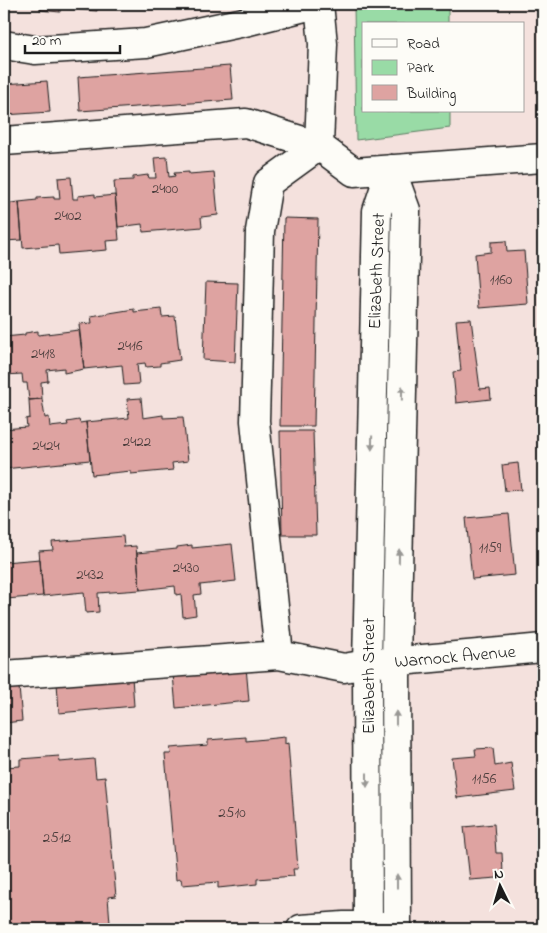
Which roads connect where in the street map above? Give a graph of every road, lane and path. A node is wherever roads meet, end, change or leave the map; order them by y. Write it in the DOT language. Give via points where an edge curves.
graph roads {
  1 [pos="318,4"];
  2 [pos="4,45"];
  3 [pos="4,141"];
  4 [pos="319,146"];
  5 [pos="543,158"];
  6 [pos="391,169"];
  7 [pos="543,648"];
  8 [pos="280,655"];
  9 [pos="396,661"];
  10 [pos="367,664"];
  11 [pos="4,675"];
  12 [pos="368,928"];
  13 [pos="397,928"];
  14 [pos="301,929"];
  1 -- 2 [label="street" via="146,43 35,50"];
  1 -- 4 [label="street" via="322,44"];
  3 -- 4 [label="street" via="246,123"];
  4 -- 6 [label="street" via="354,172"];
  4 -- 8 [label="street" via="268,183 260,231 255,422"];
  5 -- 6 [label="street"];
  9 -- 6 [label="street, Elizabeth Street, one-way" via="406,210"];
  6 -- 10 [label="street, Elizabeth Street, one-way" via="377,211"];
  7 -- 9 [label="street, Warnock Avenue"];
  8 -- 10 [label="street, Warnock Avenue" via="344,668"];
  8 -- 11 [label="street, Warnock Avenue"];
  9 -- 10 [label="street, Warnock Avenue"];
  13 -- 9 [label="street, Elizabeth Street, one-way"];
  10 -- 12 [label="street, Elizabeth Street, one-way"];
  12 -- 13 [label="street"];
  12 -- 14 [label="street"];
}
